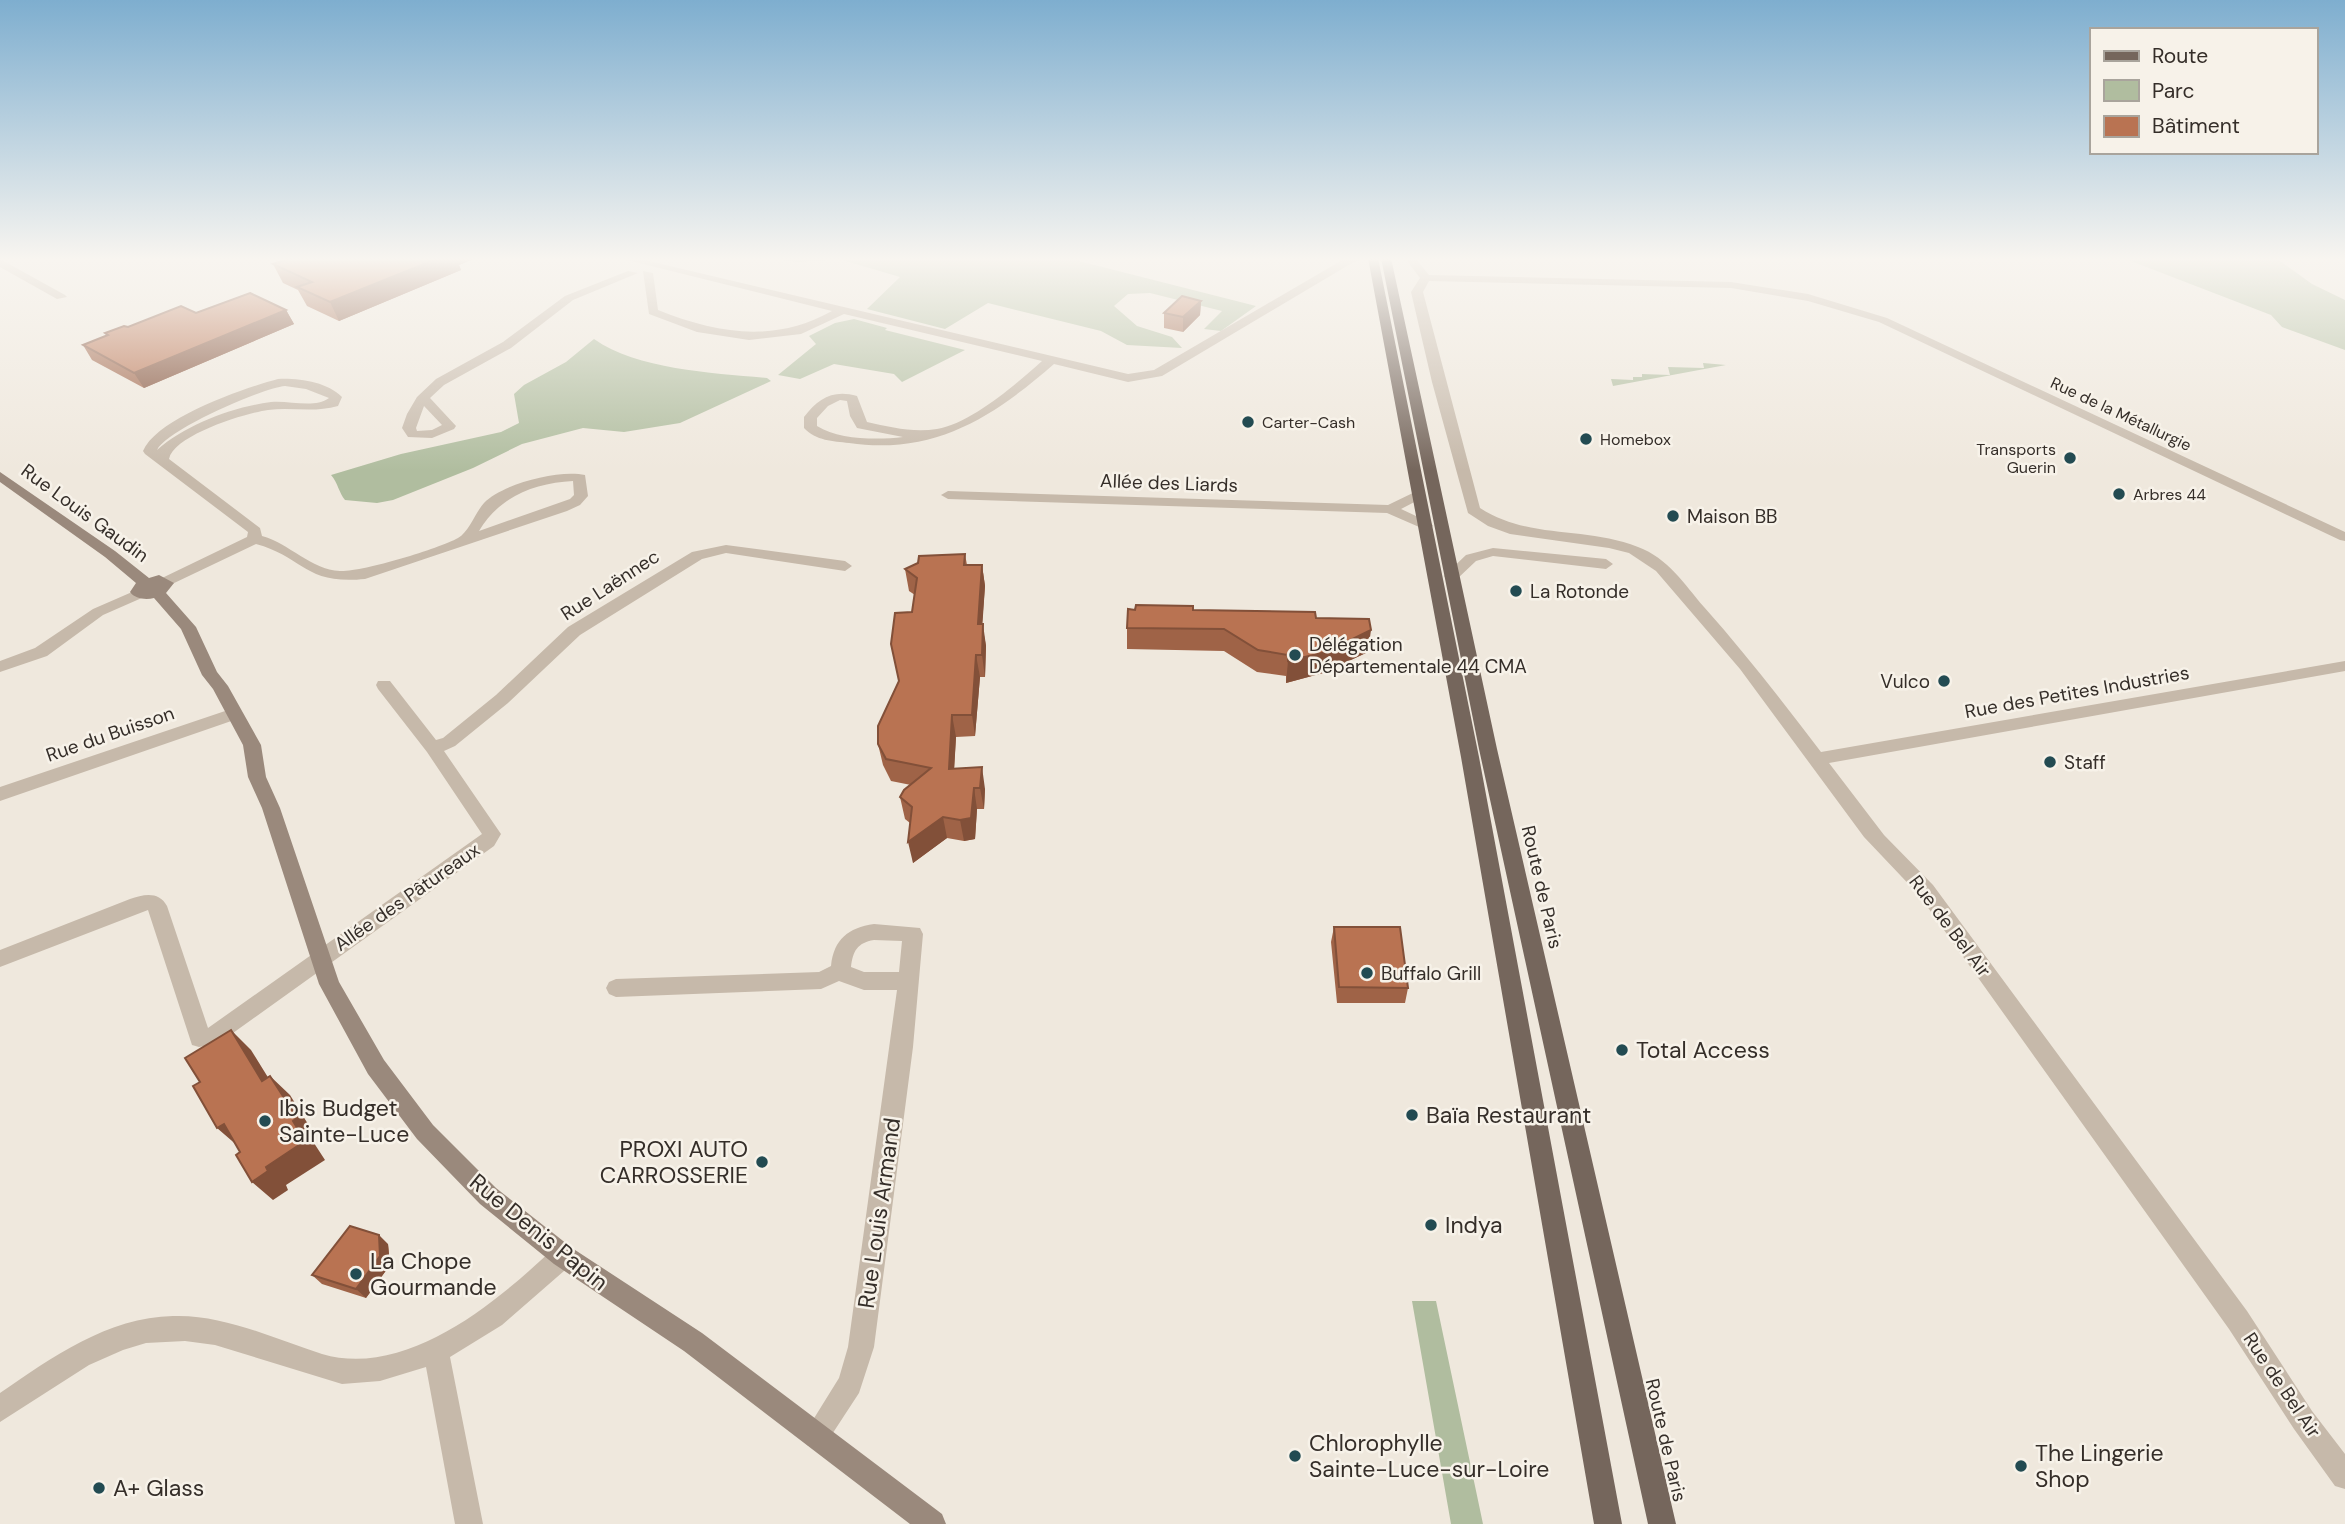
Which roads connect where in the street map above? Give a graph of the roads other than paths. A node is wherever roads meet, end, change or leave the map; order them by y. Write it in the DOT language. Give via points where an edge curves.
graph roads {
  1 [pos="527,329"];
  2 [pos="708,329"];
  3 [pos="809,329"];
  4 [pos="923,329"];
  5 [pos="1232,329"];
  6 [pos="1387,329"];
  7 [pos="1401,329"];
  8 [pos="1426,329"];
  9 [pos="1902,329"];
  10 [pos="1051,360"];
  11 [pos="423,397"];
  12 [pos="936,433"];
  13 [pos="162,460"];
  14 [pos="0,476"];
  15 [pos="1419,494"];
  16 [pos="948,495"];
  17 [pos="1389,509"];
  18 [pos="1497,525"];
  19 [pos="1426,526"];
  20 [pos="2345,537"];
  21 [pos="254,539"];
  22 [pos="467,539"];
  23 [pos="1509,552"];
  24 [pos="1606,564"];
  25 [pos="845,566"];
  26 [pos="1452,576"];
  27 [pos="152,588"];
  28 [pos="2345,666"];
  29 [pos="0,667"];
  30 [pos="384,685"];
  31 [pos="234,714"];
  32 [pos="433,748"];
  33 [pos="1815,760"];
  34 [pos="0,794"];
  35 [pos="0,959"];
  36 [pos="320,959"];
  37 [pos="840,971"];
  38 [pos="909,980"];
  39 [pos="616,988"];
  40 [pos="563,1256"];
  41 [pos="436,1351"];
  42 [pos="0,1409"];
  43 [pos="816,1436"];
  44 [pos="2345,1476"];
  45 [pos="469,1524"];
  46 [pos="933,1524"];
  47 [pos="1608,1524"];
  48 [pos="1662,1524"];
  1 -- 11 [label="street"];
  2 -- 3 [label="street" via="760,338"];
  4 -- 10 [label="street"];
  5 -- 10 [label="street" via="1158,373 1128,378"];
  6 -- 15 [label="main road"];
  7 -- 26 [label="main road, Route de Paris"];
  8 -- 18 [label="street, Rue de Bel Air" via="1468,495 1474,510"];
  9 -- 20 [label="street, Rue de la Métallurgie"];
  10 -- 12 [label="street" via="985,411"];
  12 -- 12 [label="street" via="896,442 821,435 811,428 810,417 822,404 846,396 853,399 862,425 911,435"];
  13 -- 13 [label="street" via="165,449 182,438 238,413 272,405 319,408 336,397 298,384 259,388 154,442 150,451"];
  13 -- 21 [label="street" via="255,531"];
  14 -- 27 [label="street, Rue Louis Gaudin"];
  15 -- 17 [label="street, Allée des Liards"];
  15 -- 19 [label="main road"];
  16 -- 17 [label="street, Allée des Liards"];
  17 -- 19 [label="street, Allée des Liards"];
  18 -- 23 [label="street" via="1493,541"];
  18 -- 33 [label="street, Rue de Bel Air" via="1614,543 1659,565 1741,657"];
  19 -- 47 [label="main road"];
  21 -- 22 [label="street" via="272,542 316,570 347,576"];
  21 -- 27 [label="street"];
  22 -- 22 [label="street" via="575,502 581,496 580,478 562,477 508,493 492,503"];
  23 -- 24 [label="street"];
  23 -- 26 [label="street" via="1478,555"];
  25 -- 32 [label="street, Rue Laënnec" via="726,550 697,555 574,631 449,742"];
  26 -- 48 [label="main road, Route de Paris"];
  27 -- 29 [label="street" via="97,612 40,652"];
  27 -- 31 [label="street, Rue Louis Gaudin" via="188,627"];
  28 -- 33 [label="street, Rue des Petites Industries"];
  30 -- 32 [label="street"];
  31 -- 34 [label="street, Rue du Buisson"];
  31 -- 36 [label="street, Rue Denis Papin" via="252,745 257,777"];
  32 -- 36 [label="street, Allée des Pâtureaux" via="492,834"];
  33 -- 44 [label="street, Rue de Bel Air" via="1873,834 1926,890 2238,1320"];
  35 -- 36 [label="street, Allée des Pâtureaux" via="151,902 157,906 199,1038 212,1037"];
  36 -- 40 [label="street, Rue Denis Papin" via="329,984 376,1067 425,1132 488,1196"];
  37 -- 38 [label="street" via="850,979 879,983"];
  37 -- 38 [label="street, Rue Louis Armand" via="840,955 854,936 913,934"];
  37 -- 39 [label="street" via="821,980"];
  38 -- 43 [label="street, Rue Louis Armand" via="861,1347 850,1384"];
  40 -- 41 [label="street" via="493,1317"];
  40 -- 43 [label="street, Rue Denis Papin" via="692,1342"];
  41 -- 42 [label="street" via="390,1366 347,1372 205,1330 169,1328 129,1334 58,1368"];
  41 -- 45 [label="street"];
  43 -- 46 [label="street, Rue Denis Papin"];
}
